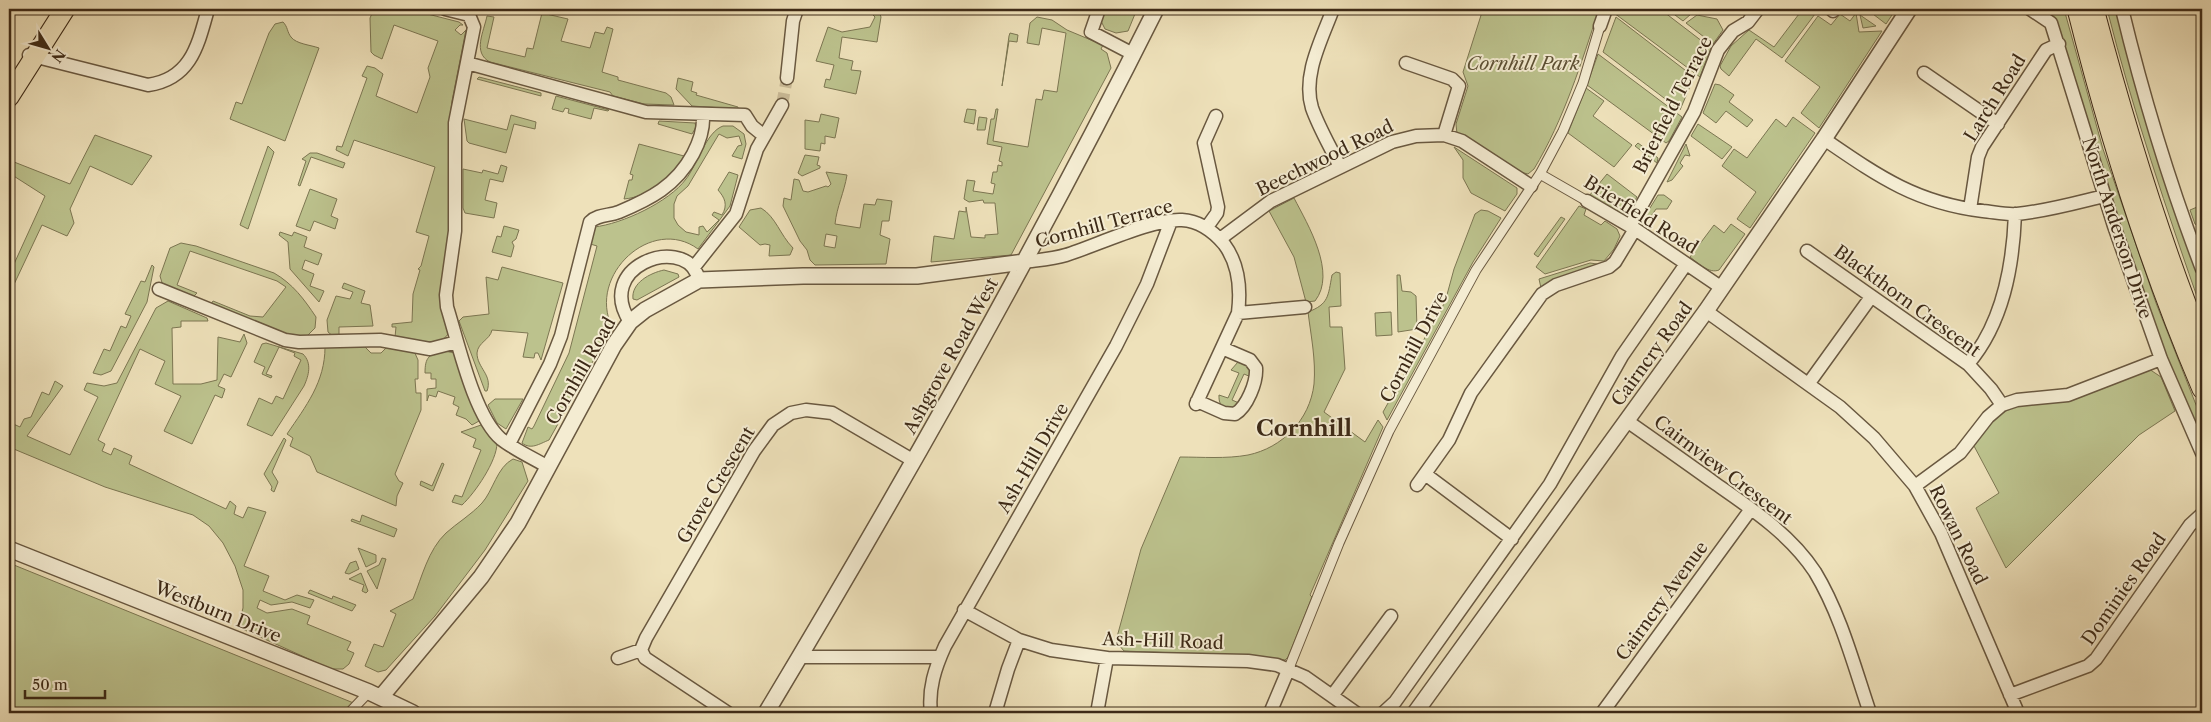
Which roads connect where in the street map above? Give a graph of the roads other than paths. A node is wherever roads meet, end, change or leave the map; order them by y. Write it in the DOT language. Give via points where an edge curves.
graph roads {
  1 [pos="61,9"];
  2 [pos="208,9"];
  3 [pos="445,9"];
  4 [pos="797,9"];
  5 [pos="1099,9"];
  6 [pos="1156,9"];
  7 [pos="1333,9"];
  8 [pos="1606,9"];
  9 [pos="1758,9"];
  10 [pos="1909,9"];
  11 [pos="2030,9"];
  12 [pos="2077,9"];
  13 [pos="2094,9"];
  14 [pos="2122,9"];
  15 [pos="1600,26"];
  16 [pos="2059,44"];
  17 [pos="1133,54"];
  18 [pos="30,56"];
  19 [pos="467,63"];
  20 [pos="1406,63"];
  21 [pos="1924,73"];
  22 [pos="787,78"];
  23 [pos="9,83"];
  24 [pos="9,97"];
  25 [pos="782,105"];
  26 [pos="703,114"];
  27 [pos="1216,116"];
  28 [pos="1998,124"];
  29 [pos="767,131"];
  30 [pos="1444,135"];
  31 [pos="1824,140"];
  32 [pos="1340,167"];
  33 [pos="1540,174"];
  34 [pos="1532,186"];
  35 [pos="2104,196"];
  36 [pos="1587,201"];
  37 [pos="1970,209"];
  38 [pos="2015,214"];
  39 [pos="1171,221"];
  40 [pos="1207,227"];
  41 [pos="1632,227"];
  42 [pos="1220,239"];
  43 [pos="2197,241"];
  44 [pos="1807,251"];
  45 [pos="1024,262"];
  46 [pos="1686,264"];
  47 [pos="2202,269"];
  48 [pos="696,274"];
  49 [pos="1722,288"];
  50 [pos="159,289"];
  51 [pos="1871,297"];
  52 [pos="1305,307"];
  53 [pos="1706,311"];
  54 [pos="1238,313"];
  55 [pos="630,322"];
  56 [pos="457,342"];
  57 [pos="2202,344"];
  58 [pos="1222,348"];
  59 [pos="2161,359"];
  60 [pos="1968,364"];
  61 [pos="1809,383"];
  62 [pos="2202,389"];
  63 [pos="2002,406"];
  64 [pos="1627,420"];
  65 [pos="509,444"];
  66 [pos="2202,453"];
  67 [pos="914,461"];
  68 [pos="548,466"];
  69 [pos="1914,486"];
  70 [pos="1751,509"];
  71 [pos="2202,514"];
  72 [pos="1512,539"];
  73 [pos="9,549"];
  74 [pos="964,610"];
  75 [pos="1391,616"];
  76 [pos="1019,640"];
  77 [pos="641,650"];
  78 [pos="940,657"];
  79 [pos="618,658"];
  80 [pos="800,658"];
  81 [pos="1107,658"];
  82 [pos="1289,668"];
  83 [pos="375,695"];
  84 [pos="2010,695"];
  85 [pos="1332,696"];
  86 [pos="1420,712"];
  87 [pos="349,713"];
  88 [pos="413,713"];
  89 [pos="728,713"];
  90 [pos="766,713"];
  91 [pos="931,713"];
  92 [pos="995,713"];
  93 [pos="1097,713"];
  94 [pos="1270,713"];
  95 [pos="1356,713"];
  96 [pos="1383,713"];
  97 [pos="1602,713"];
  98 [pos="1870,713"];
  99 [pos="2018,713"];
  1 -- 18 [label="main road"];
  2 -- 18 [label="street" via="198,45 188,62 175,76 160,83 148,85"];
  3 -- 19 [label="street" via="469,15 474,27"];
  4 -- 22 [label="street"];
  5 -- 17 [label="street" via="1091,32"];
  6 -- 17 [label="street, Ashgrove Road West"];
  7 -- 32 [label="street" via="1312,68 1310,94 1317,120"];
  8 -- 15 [label="street, Cornhill Drive"];
  9 -- 41 [label="street, Brierfield Terrace" via="1748,22 1733,31 1718,50 1694,112"];
  10 -- 31 [label="street, Cairncry Road"];
  11 -- 16 [label="street, North Anderson Drive" via="2051,23"];
  12 -- 62 [label="main road, North Anderson Drive" via="2135,206"];
  13 -- 57 [label="main road" via="2129,133"];
  14 -- 43 [label="street"];
  15 -- 33 [label="street, Cornhill Drive" via="1567,123"];
  16 -- 28 [label="street, Larch Road" via="2046,50"];
  16 -- 35 [label="street, North Anderson Drive"];
  17 -- 45 [label="street, Ashgrove Road West"];
  18 -- 23 [label="main road"];
  18 -- 24 [label="main road"];
  19 -- 26 [label="street" via="646,112"];
  19 -- 56 [label="street" via="455,123 455,232 446,295"];
  20 -- 30 [label="street" via="1452,79 1460,86"];
  21 -- 28 [label="street"];
  25 -- 29 [label="street"];
  26 -- 29 [label="street" via="745,115 752,126"];
  26 -- 65 [label="street" via="703,130 696,147 687,166 672,182 648,200 590,222 561,336"];
  27 -- 40 [label="street" via="1204,143 1218,207"];
  28 -- 37 [label="street, Larch Road" via="1978,157"];
  29 -- 48 [label="street" via="736,214"];
  30 -- 32 [label="street, Beechwood Road" via="1404,138"];
  30 -- 34 [label="street, Beechwood Road" via="1462,141"];
  31 -- 37 [label="street" via="1898,187 1922,198"];
  31 -- 49 [label="street, Cairncry Road"];
  32 -- 42 [label="street, Beechwood Road" via="1271,201"];
  33 -- 34 [label="street, Cornhill Drive"];
  33 -- 36 [label="street, Brierfield Road"];
  34 -- 82 [label="street, Cornhill Drive" via="1476,270 1389,431 1339,543"];
  35 -- 38 [label="street" via="2058,208"];
  35 -- 59 [label="street, North Anderson Drive"];
  36 -- 41 [label="street, Brierfield Road"];
  37 -- 38 [label="street"];
  38 -- 60 [label="street" via="2014,249 2007,283 1995,319 1979,351"];
  39 -- 40 [label="street, Cornhill Terrace" via="1190,221"];
  39 -- 45 [label="street, Cornhill Terrace" via="1064,256"];
  39 -- 74 [label="street, Ash-Hill Drive" via="1147,284 1116,346"];
  40 -- 42 [label="street, Cornhill Terrace"];
  41 -- 46 [label="street, Brierfield Road"];
  41 -- 72 [label="street, Brierfield Terrace" via="1615,262 1609,267 1556,285 1542,294 1468,397 1454,431 1421,479"];
  42 -- 54 [label="street, Cornhill Terrace" via="1236,270 1240,298"];
  43 -- 47 [label="street"];
  44 -- 51 [label="street, Blackthorn Crescent"];
  45 -- 48 [label="street, Cornhill Road" via="917,276"];
  45 -- 67 [label="street, Ashgrove Road West"];
  46 -- 49 [label="street, Brierfield Road"];
  46 -- 72 [label="street, Cairncry Road" via="1622,356 1562,467"];
  48 -- 55 [label="street, Cornhill Road"];
  48 -- 55 [label="street" via="678,258 658,256 638,265 621,291 622,307"];
  49 -- 53 [label="street, Cairncry Road"];
  50 -- 56 [label="street" via="285,340 380,340 430,349"];
  51 -- 60 [label="street, Blackthorn Crescent"];
  51 -- 61 [label="street"];
  52 -- 54 [label="street"];
  53 -- 61 [label="street, Rowan Road"];
  53 -- 64 [label="street, Cairncry Road"];
  54 -- 58 [label="street, Cornhill Terrace"];
  55 -- 68 [label="street, Cornhill Road" via="614,345"];
  56 -- 65 [label="street" via="487,420"];
  58 -- 58 [label="street, Cornhill Terrace" via="1250,360 1256,368 1256,379 1250,393 1235,414 1196,403"];
  59 -- 63 [label="street" via="2068,395 2017,400"];
  59 -- 66 [label="street, North Anderson Drive"];
  60 -- 63 [label="street, Blackthorn Crescent"];
  61 -- 69 [label="street, Rowan Road" via="1874,438"];
  63 -- 69 [label="street" via="1988,417 1960,454"];
  64 -- 70 [label="street, Cairnview Crescent"];
  64 -- 86 [label="street, Cairncry Road"];
  65 -- 68 [label="street"];
  67 -- 77 [label="street, Grove Crescent" via="832,413 806,410 791,413 773,425 754,451"];
  67 -- 80 [label="street, Ashgrove Road West"];
  68 -- 83 [label="street, Cornhill Road" via="518,523 481,577"];
  69 -- 84 [label="street, Rowan Road" via="1941,533"];
  70 -- 97 [label="street, Cairncry Avenue"];
  70 -- 98 [label="street, Cairnview Crescent" via="1798,551 1814,571 1840,623"];
  71 -- 84 [label="street, Dominies Road" via="2190,525 2096,659 2088,666"];
  72 -- 96 [label="street, Cairncry Road" via="1395,702"];
  73 -- 83 [label="street, Westburn Drive"];
  74 -- 76 [label="street, Ash-Hill Road"];
  74 -- 78 [label="street, Ash-Hill Drive"];
  75 -- 85 [label="street"];
  76 -- 81 [label="street, Ash-Hill Road" via="1051,650"];
  76 -- 92 [label="street"];
  77 -- 79 [label="street"];
  77 -- 89 [label="street" via="645,658"];
  78 -- 80 [label="street"];
  78 -- 91 [label="street, Ash-Hill Drive" via="932,682"];
  80 -- 90 [label="street, Ashgrove Road West"];
  81 -- 82 [label="street, Ash-Hill Road" via="1248,661"];
  81 -- 93 [label="street"];
  82 -- 85 [label="street, Ash-Hill Road"];
  82 -- 94 [label="street, Cornhill Drive"];
  83 -- 87 [label="street, Cornhill Road"];
  83 -- 88 [label="street, Westburn Drive"];
  84 -- 99 [label="street, Rowan Road"];
  85 -- 95 [label="street, Ash-Hill Road"];
}
